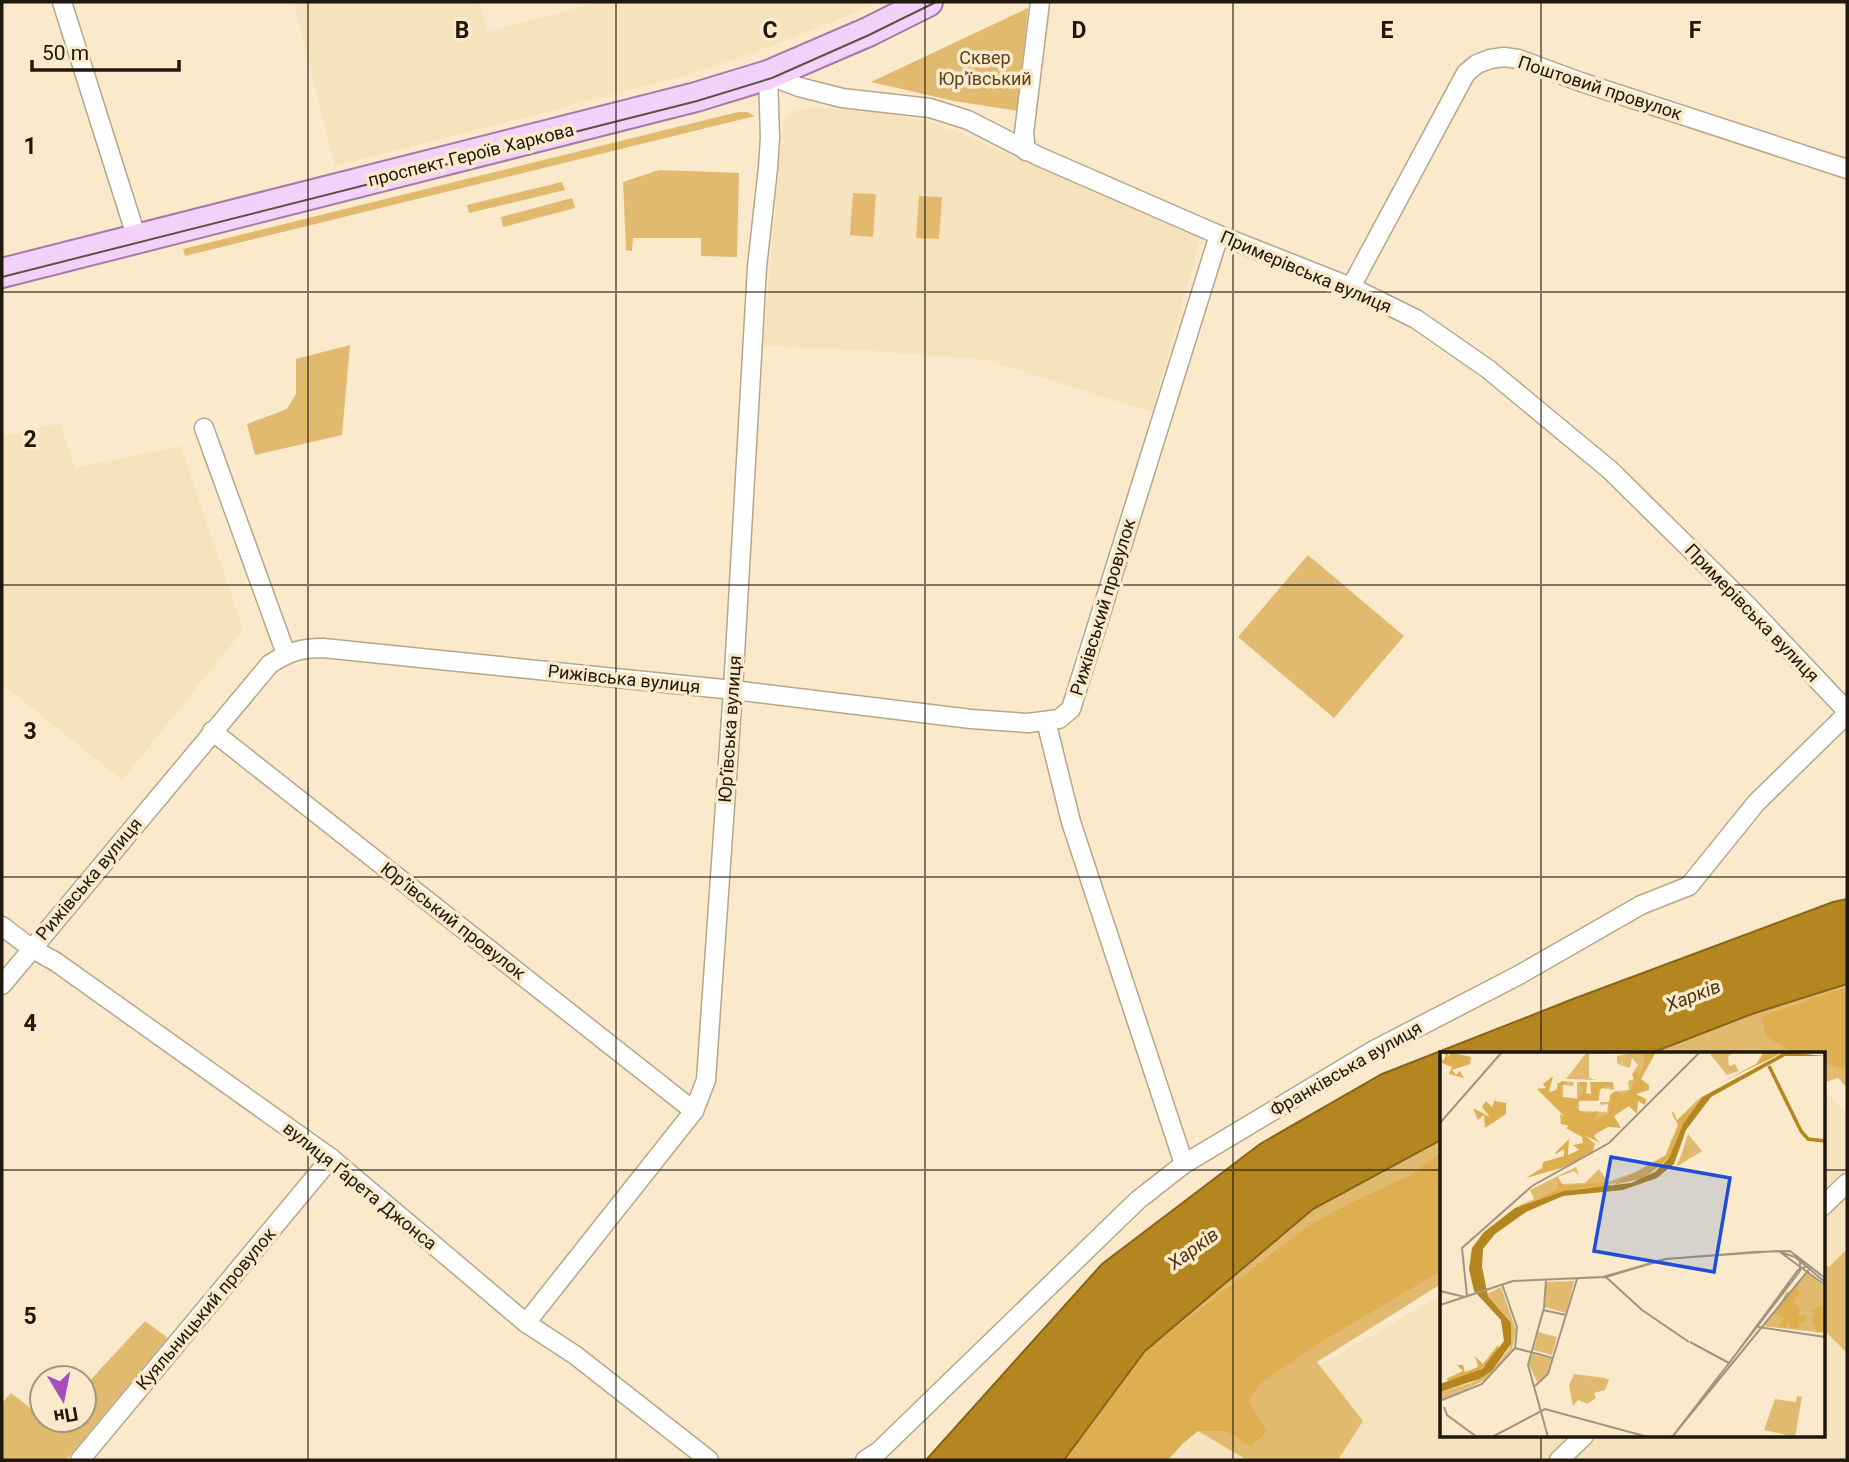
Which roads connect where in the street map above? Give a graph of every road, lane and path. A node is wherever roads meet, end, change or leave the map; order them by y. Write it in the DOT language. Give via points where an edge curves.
graph roads {
  1 [pos="62,2"];
  2 [pos="928,2"];
  3 [pos="1040,2"];
  4 [pos="894,10"];
  5 [pos="768,75"];
  6 [pos="1026,151"];
  7 [pos="1847,169"];
  8 [pos="135,232"];
  9 [pos="1219,235"];
  10 [pos="2,273"];
  11 [pos="1351,287"];
  12 [pos="204,428"];
  13 [pos="286,654"];
  14 [pos="733,690"];
  15 [pos="1847,712"];
  16 [pos="1046,721"];
  17 [pos="212,731"];
  18 [pos="2,926"];
  19 [pos="31,948"];
  20 [pos="2,985"];
  21 [pos="694,1111"];
  22 [pos="331,1158"];
  23 [pos="1184,1164"];
  24 [pos="1847,1183"];
  25 [pos="1825,1204"];
  26 [pos="526,1323"];
  27 [pos="1582,1438"];
  28 [pos="80,1460"];
  29 [pos="709,1460"];
  30 [pos="865,1460"];
  31 [pos="1559,1460"];
  1 -- 8 [label="street"];
  2 -- 4 [label="main road, проспект Героїв Харкова"];
  3 -- 6 [label="street" via="1024,133"];
  4 -- 5 [label="main road, проспект Героїв Харкова" via="836,46"];
  5 -- 6 [label="street, Примерівська вулиця" via="842,99 930,108 968,120"];
  5 -- 8 [label="main road, проспект Героїв Харкова" via="696,97"];
  5 -- 14 [label="street, Юр’ївська вулиця" via="770,138 757,267"];
  6 -- 9 [label="street, Примерівська вулиця"];
  7 -- 11 [label="street, Поштовий провулок" via="1518,59 1490,59 1466,73"];
  8 -- 10 [label="main road, проспект Героїв Харкова"];
  9 -- 11 [label="street, Примерівська вулиця"];
  9 -- 16 [label="street, Рижівський провулок" via="1070,709 1059,719"];
  11 -- 15 [label="street, Примерівська вулиця" via="1416,319 1488,369 1610,470"];
  12 -- 13 [label="street"];
  13 -- 14 [label="street, Рижівська вулиця" via="323,648"];
  13 -- 17 [label="street, Рижівська вулиця" via="270,664"];
  14 -- 16 [label="street, Рижівська вулиця" via="971,719"];
  14 -- 21 [label="street, Юр’ївська вулиця" via="706,1080"];
  15 -- 23 [label="street, Франківська вулиця" via="1756,803 1689,886 1641,905 1374,1050"];
  16 -- 23 [label="street" via="1071,822"];
  17 -- 19 [label="street, Рижівська вулиця"];
  17 -- 21 [label="street, Юр’ївський провулок"];
  18 -- 19 [label="street, вулиця Ґарета Джонса"];
  19 -- 20 [label="street, Рижівська вулиця"];
  19 -- 22 [label="street, вулиця Ґарета Джонса"];
  21 -- 26 [label="street, Юр’ївська вулиця"];
  22 -- 26 [label="street, вулиця Ґарета Джонса"];
  22 -- 28 [label="street, Куяльницький провулок"];
  23 -- 30 [label="street, Франківська вулиця" via="1139,1200"];
  24 -- 25 [label="street"];
  26 -- 29 [label="street, вулиця Ґарета Джонса"];
  27 -- 31 [label="street"];
}
